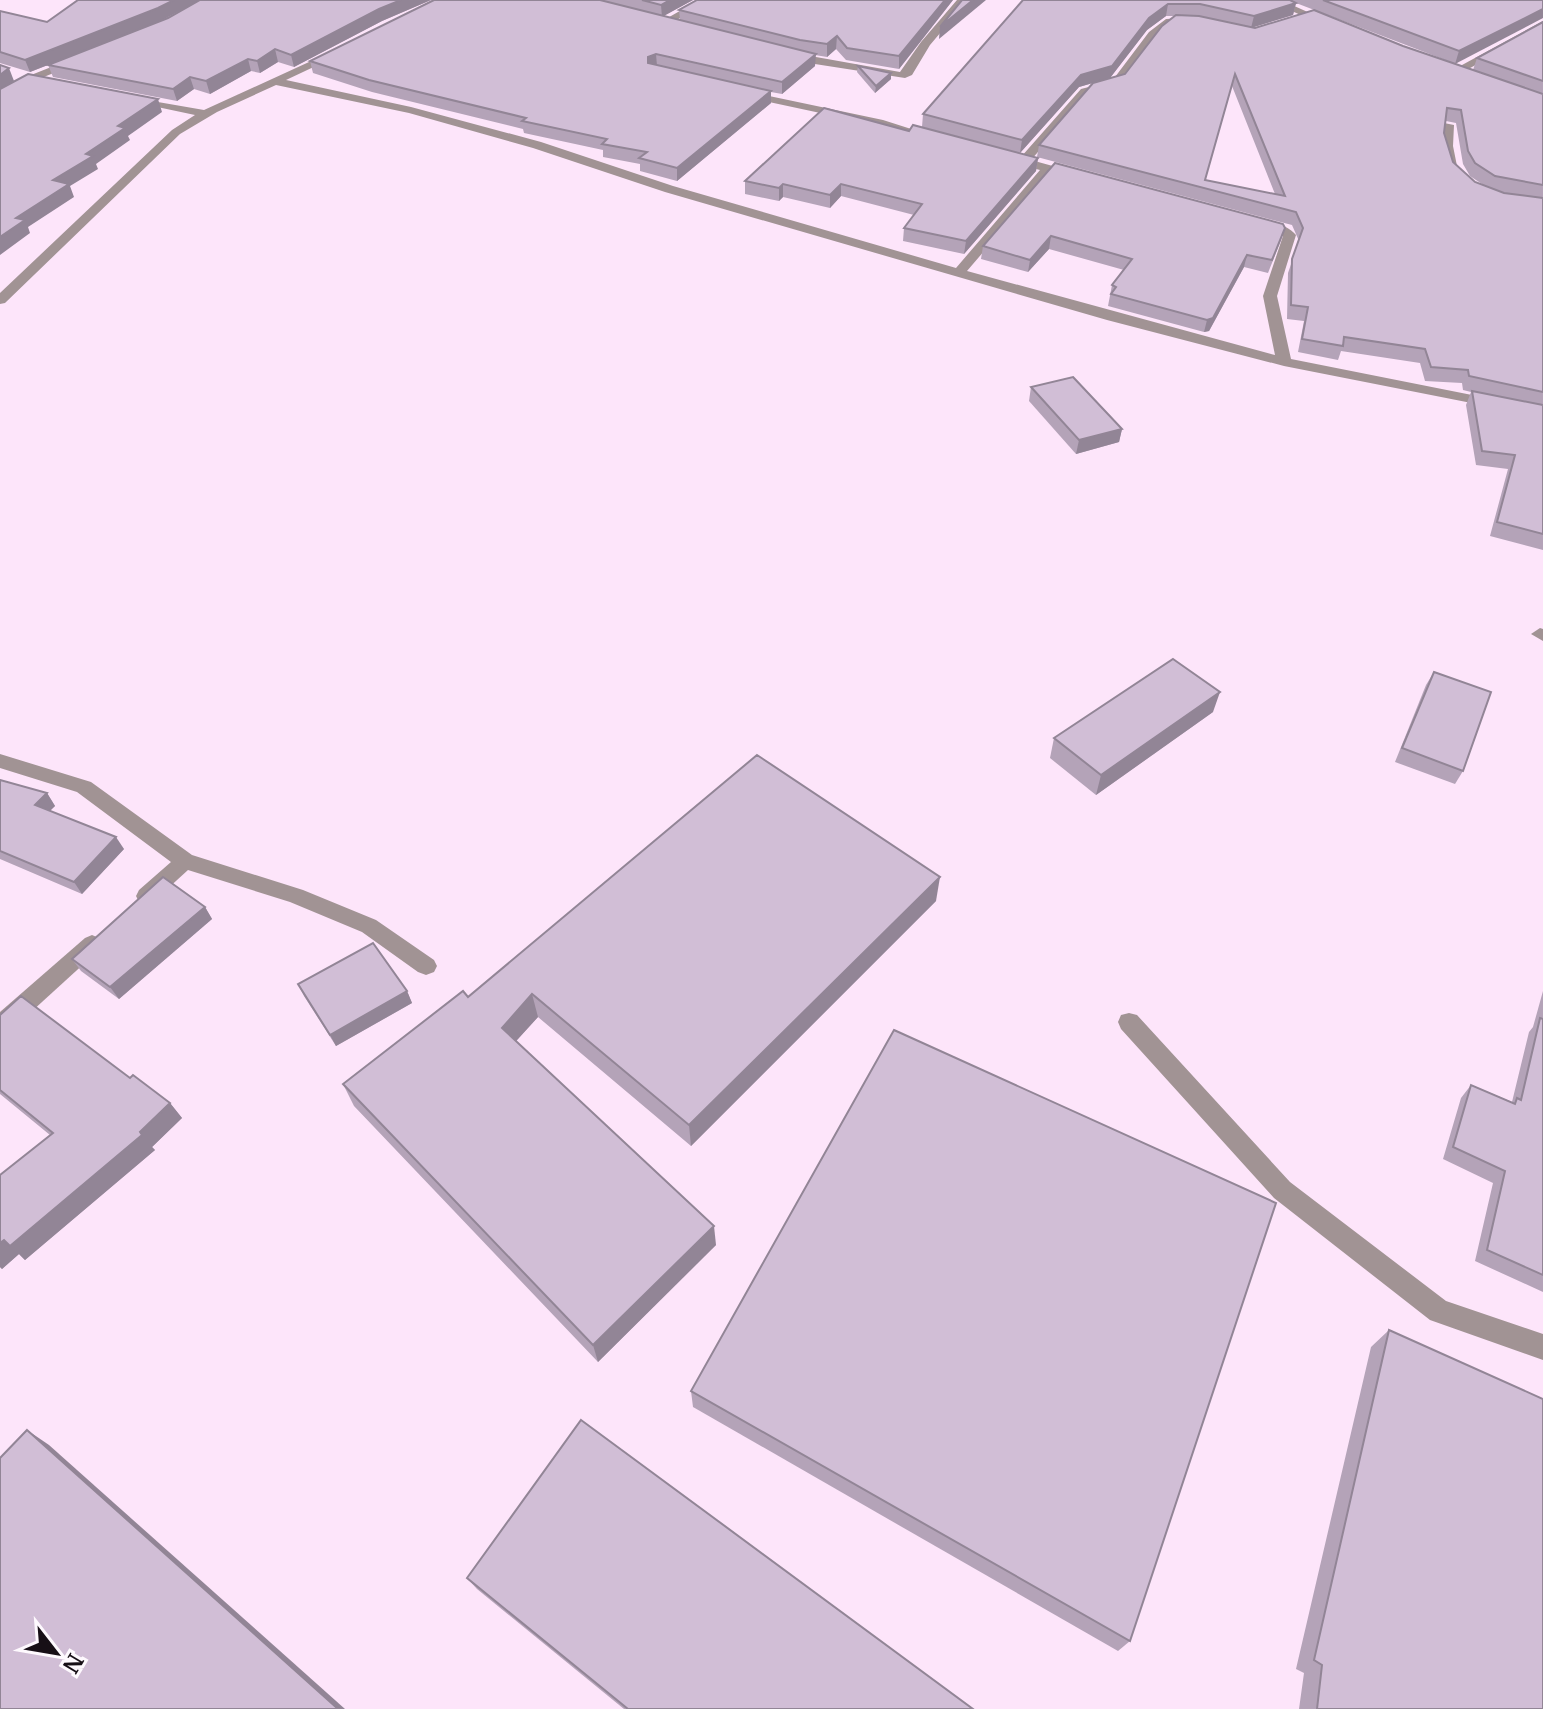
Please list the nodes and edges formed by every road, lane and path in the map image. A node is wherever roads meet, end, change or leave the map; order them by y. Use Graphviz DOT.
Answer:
graph roads {
  1 [pos="707,0"];
  2 [pos="963,0"];
  3 [pos="1272,0"];
  4 [pos="1310,16"];
  5 [pos="650,21"];
  6 [pos="1295,21"];
  7 [pos="1197,22"];
  8 [pos="662,24"];
  9 [pos="1543,24"];
  10 [pos="676,27"];
  11 [pos="1337,27"];
  12 [pos="346,47"];
  13 [pos="773,51"];
  14 [pos="84,57"];
  15 [pos="1444,66"];
  16 [pos="1457,71"];
  17 [pos="10,72"];
  18 [pos="1472,76"];
  19 [pos="30,79"];
  20 [pos="279,82"];
  21 [pos="59,85"];
  22 [pos="733,91"];
  23 [pos="116,96"];
  24 [pos="0,99"];
  25 [pos="203,113"];
  26 [pos="1448,125"];
  27 [pos="935,138"];
  28 [pos="994,154"];
  29 [pos="1023,162"];
  30 [pos="1048,169"];
  31 [pos="1457,176"];
  32 [pos="1092,181"];
  33 [pos="1241,219"];
  34 [pos="959,272"];
  35 [pos="0,300"];
  36 [pos="1284,362"];
  37 [pos="1543,413"];
  38 [pos="0,761"];
  39 [pos="185,861"];
  40 [pos="127,913"];
  41 [pos="104,934"];
  42 [pos="426,966"];
  43 [pos="1129,1022"];
  44 [pos="0,1026"];
  45 [pos="1543,1347"];
  1 -- 8 [label="street"];
  2 -- 13 [label="street"];
  3 -- 4 [label="street"];
  4 -- 6 [label="street"];
  4 -- 11 [label="street"];
  5 -- 8 [label="street"];
  7 -- 29 [label="street"];
  8 -- 10 [label="street"];
  9 -- 16 [label="street"];
  12 -- 20 [label="street"];
  14 -- 19 [label="street"];
  15 -- 16 [label="street"];
  16 -- 18 [label="street"];
  17 -- 19 [label="street"];
  19 -- 21 [label="street"];
  19 -- 24 [label="street"];
  20 -- 25 [label="street"];
  20 -- 34 [label="street"];
  22 -- 27 [label="street"];
  23 -- 25 [label="street"];
  25 -- 35 [label="street"];
  26 -- 31 [label="street"];
  28 -- 29 [label="street"];
  29 -- 30 [label="street"];
  30 -- 32 [label="street"];
  30 -- 34 [label="street"];
  33 -- 36 [label="street"];
  34 -- 36 [label="street"];
  36 -- 37 [label="street"];
  38 -- 39 [label="street"];
  39 -- 40 [label="street"];
  39 -- 42 [label="street"];
  41 -- 44 [label="street"];
  43 -- 45 [label="street"];
}
